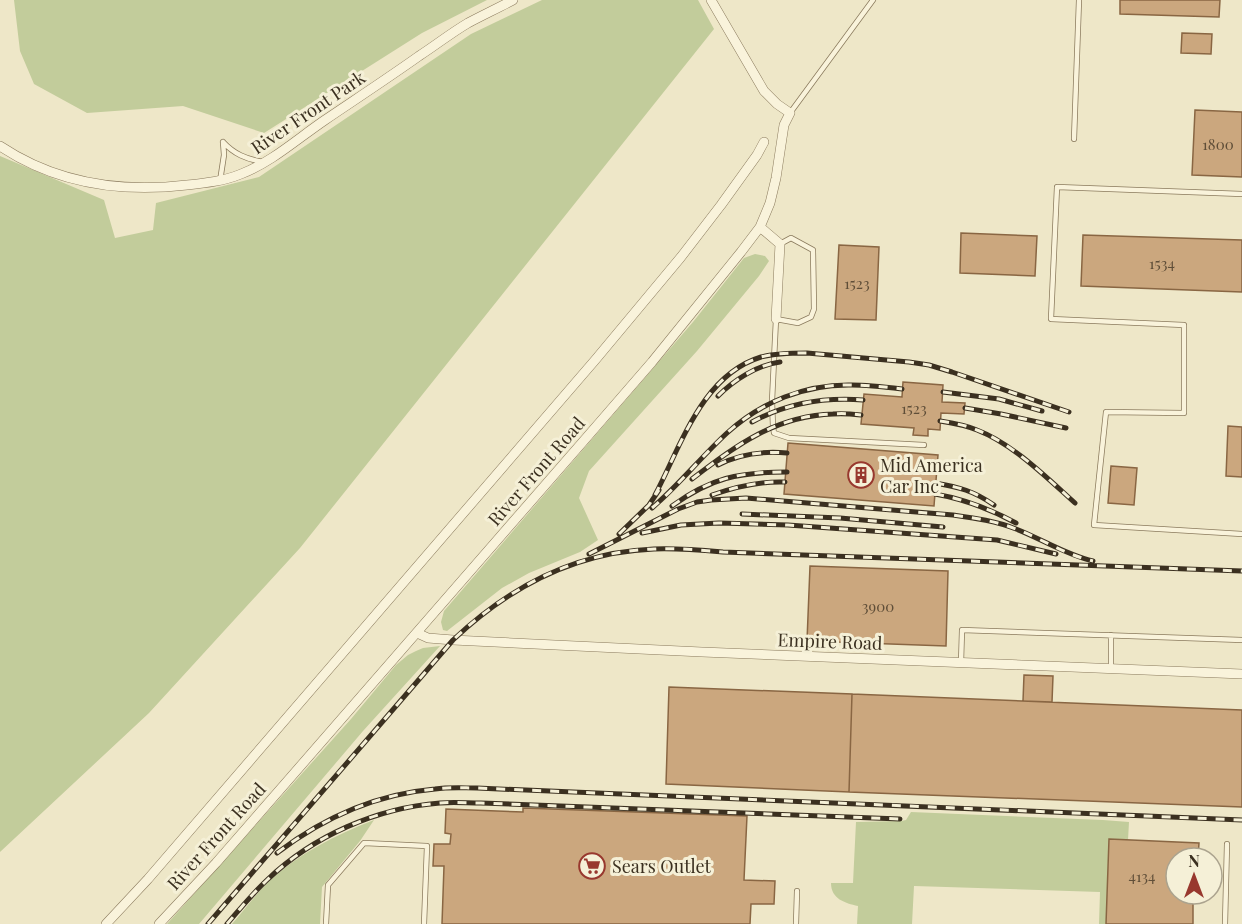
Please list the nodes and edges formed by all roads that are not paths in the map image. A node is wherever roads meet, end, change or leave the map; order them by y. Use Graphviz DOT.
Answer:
graph roads {
  1 [pos="513,0"];
  2 [pos="711,0"];
  3 [pos="873,0"];
  4 [pos="1079,0"];
  5 [pos="790,113"];
  6 [pos="1074,140"];
  7 [pos="764,142"];
  8 [pos="0,146"];
  9 [pos="266,163"];
  10 [pos="220,181"];
  11 [pos="1242,194"];
  12 [pos="759,227"];
  13 [pos="780,244"];
  14 [pos="776,319"];
  15 [pos="924,445"];
  16 [pos="1242,534"];
  17 [pos="417,633"];
  18 [pos="1111,635"];
  19 [pos="1242,640"];
  20 [pos="961,663"];
  21 [pos="1111,669"];
  22 [pos="1242,674"];
  23 [pos="1227,844"];
  24 [pos="797,891"];
  25 [pos="105,924"];
  26 [pos="159,924"];
  27 [pos="326,924"];
  28 [pos="424,924"];
  29 [pos="796,924"];
  30 [pos="1225,924"];
  1 -- 9 [label="street, River Front Park"];
  2 -- 5 [label="street"];
  3 -- 5 [label="lane, River Front Road"];
  4 -- 6 [label="lane"];
  5 -- 12 [label="street, River Front Road"];
  7 -- 25 [label="street, River Front Road"];
  8 -- 10 [label="street, River Front Park"];
  9 -- 10 [label="street, River Front Park"];
  9 -- 10 [label="lane"];
  11 -- 16 [label="lane"];
  12 -- 13 [label="street"];
  12 -- 17 [label="street, River Front Road"];
  13 -- 14 [label="street"];
  13 -- 14 [label="lane"];
  14 -- 15 [label="lane"];
  17 -- 20 [label="street, Empire Road"];
  17 -- 26 [label="street, River Front Road"];
  18 -- 19 [label="lane"];
  18 -- 20 [label="lane"];
  18 -- 21 [label="lane"];
  20 -- 21 [label="street, Empire Road"];
  21 -- 22 [label="street, Empire Road"];
  23 -- 30 [label="lane"];
  24 -- 29 [label="lane"];
  27 -- 28 [label="lane"];
}
